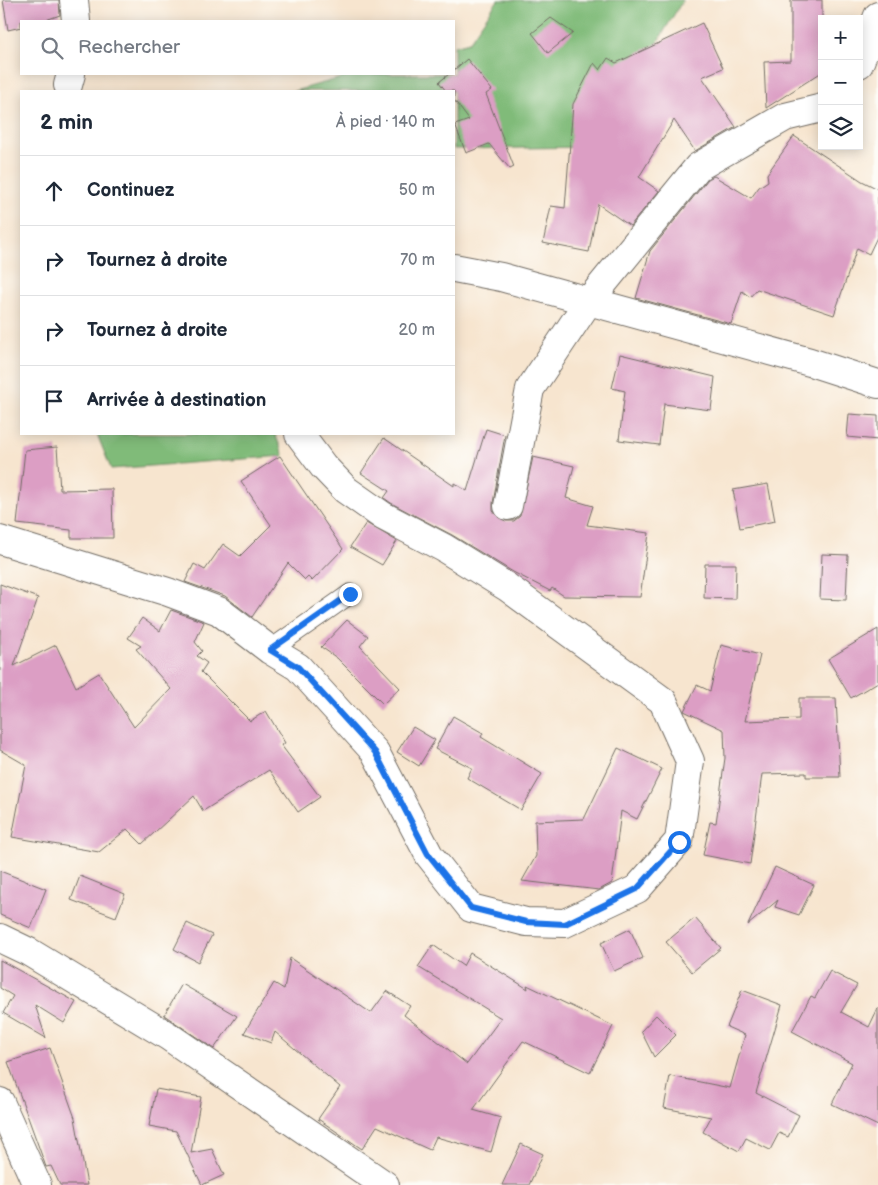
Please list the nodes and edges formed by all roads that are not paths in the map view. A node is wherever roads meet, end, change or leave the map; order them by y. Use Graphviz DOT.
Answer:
graph roads {
  1 [pos="74,0"];
  2 [pos="878,16"];
  3 [pos="76,20"];
  4 [pos="861,60"];
  5 [pos="818,109"];
  6 [pos="455,268"];
  7 [pos="588,302"];
  8 [pos="878,384"];
  9 [pos="299,435"];
  10 [pos="508,506"];
  11 [pos="0,540"];
  12 [pos="350,594"];
  13 [pos="270,650"];
  14 [pos="0,938"];
  15 [pos="0,1102"];
  16 [pos="37,1185"];
  17 [pos="385,1185"];
  1 -- 3 [label="street"];
  2 -- 4 [label="street"];
  5 -- 7 [label="street"];
  6 -- 7 [label="street"];
  7 -- 8 [label="street"];
  7 -- 10 [label="street"];
  9 -- 13 [label="street"];
  11 -- 13 [label="street"];
  12 -- 13 [label="lane"];
  14 -- 17 [label="street"];
  15 -- 16 [label="street"];
}
